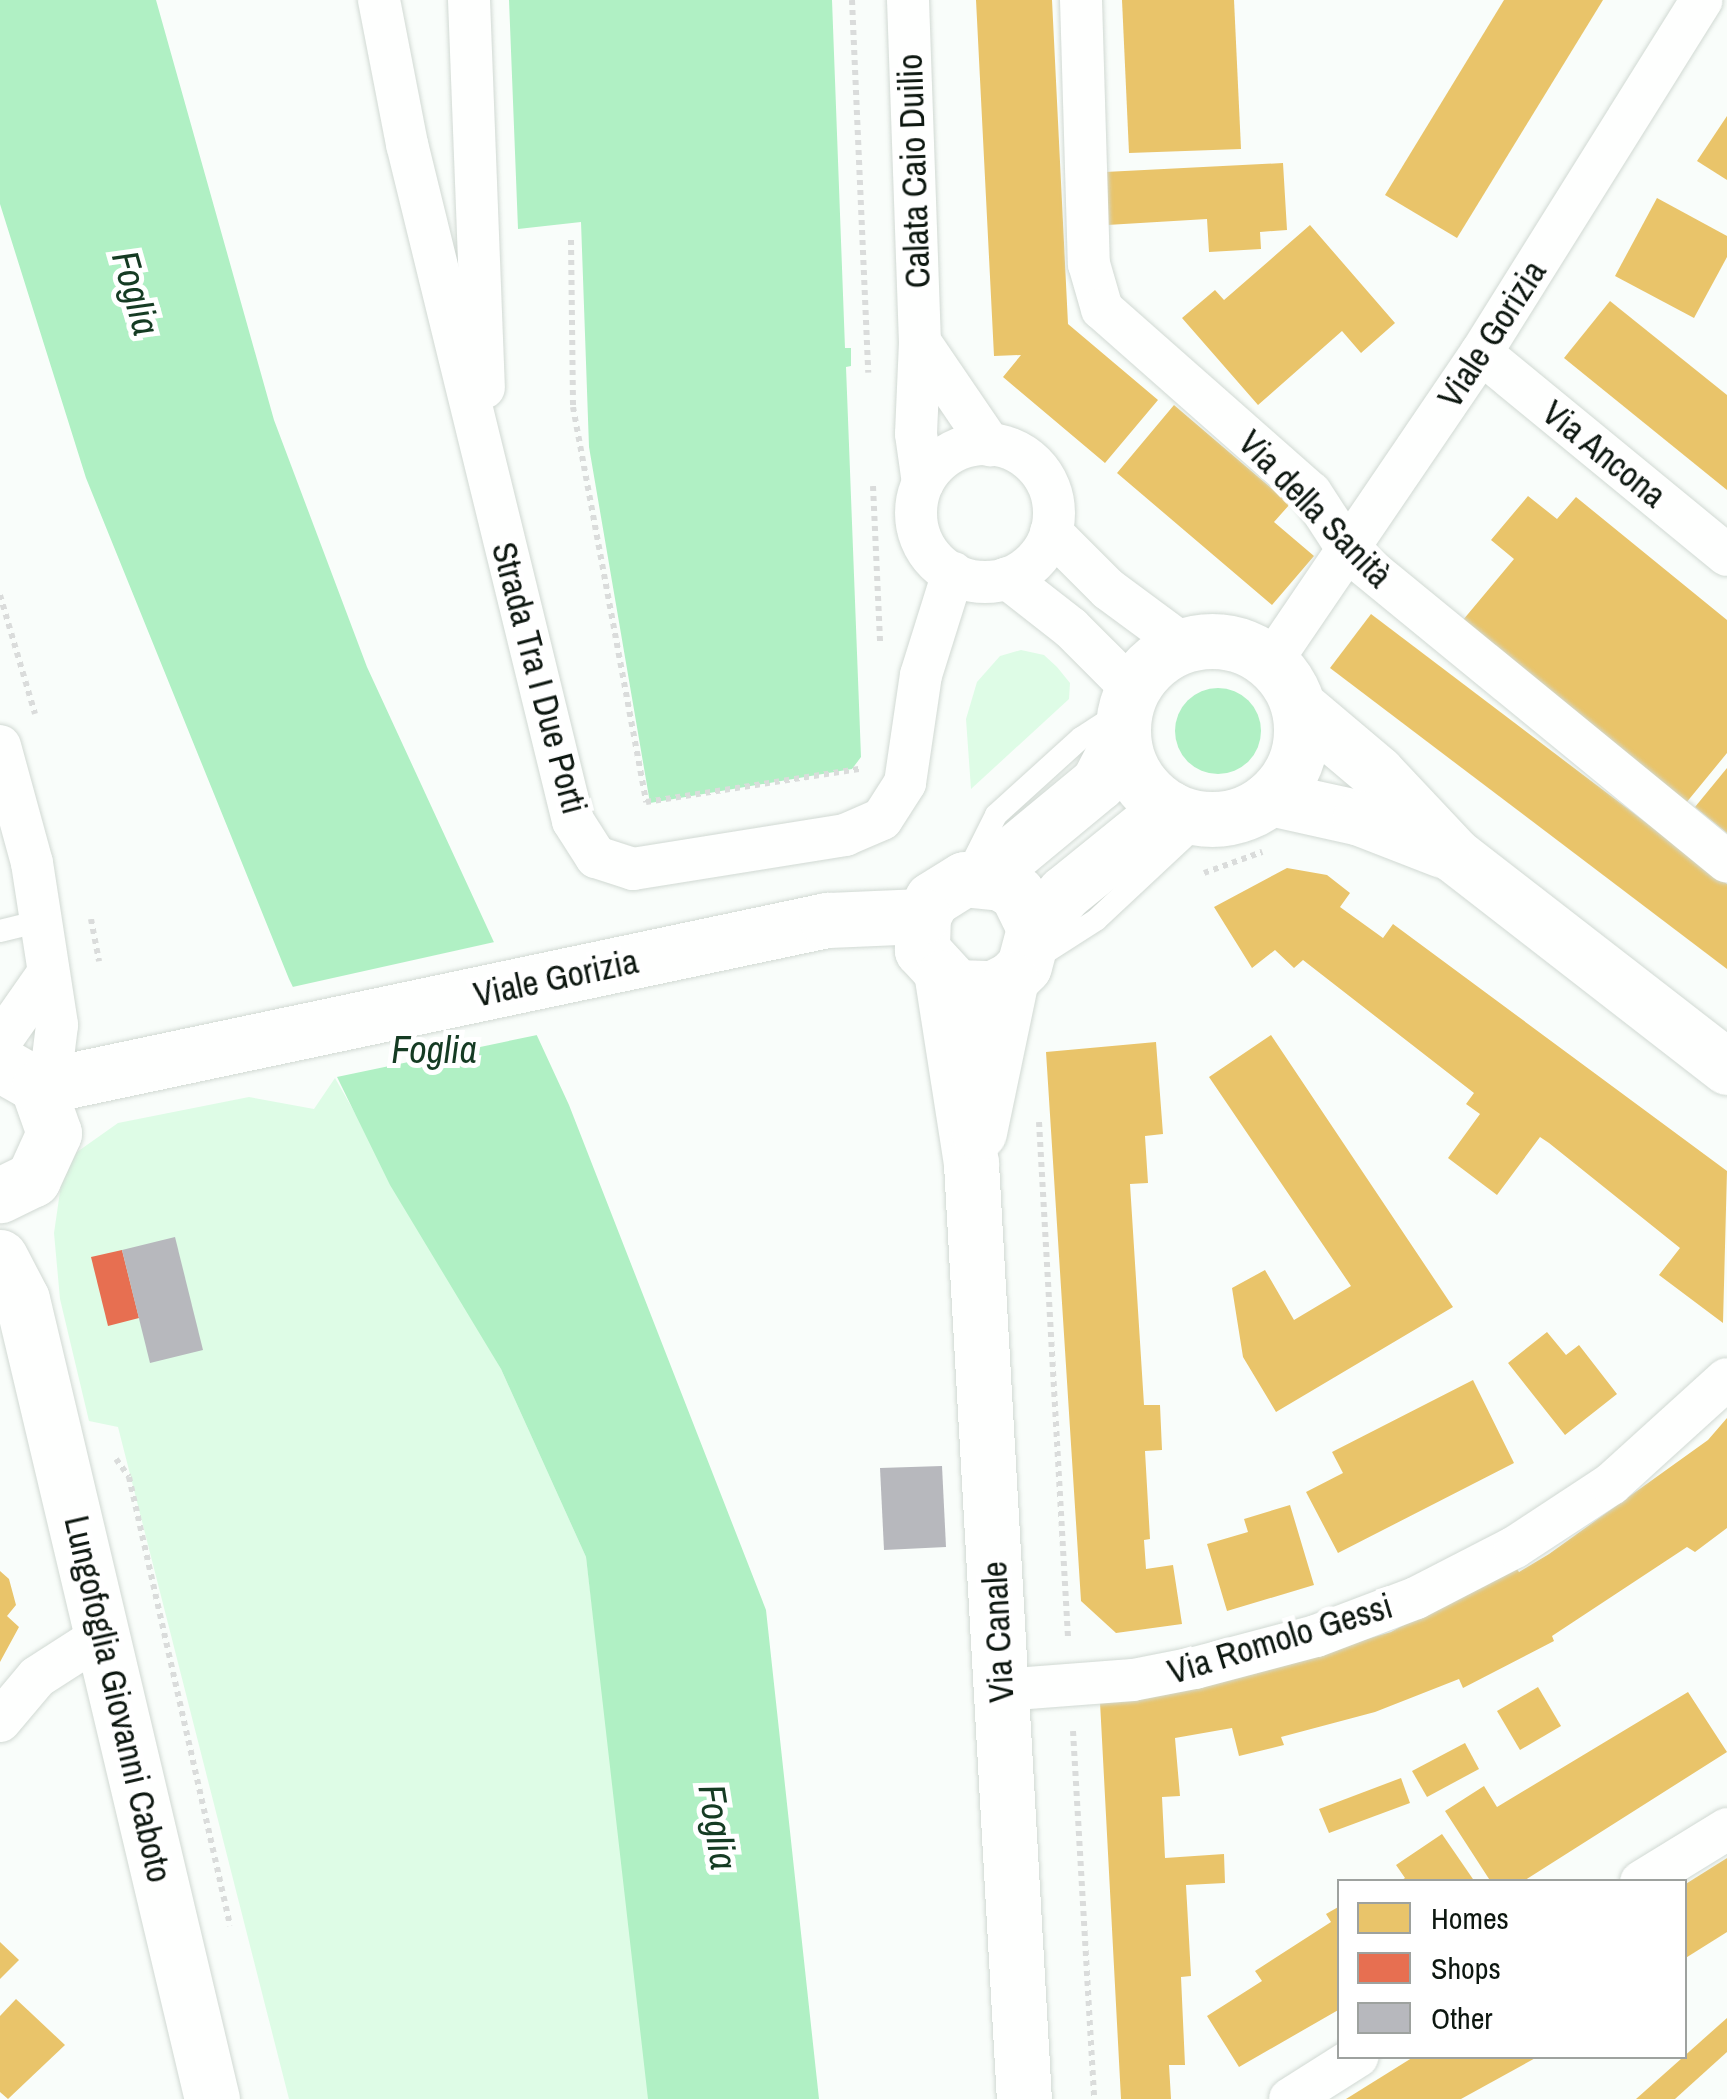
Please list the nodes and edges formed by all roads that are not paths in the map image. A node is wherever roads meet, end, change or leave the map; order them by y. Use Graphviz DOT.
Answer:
graph roads {
  1 [pos="379,0"];
  2 [pos="469,0"];
  3 [pos="908,0"];
  4 [pos="1080,0"];
  5 [pos="1702,0"];
  6 [pos="920,342"];
  7 [pos="1481,353"];
  8 [pos="990,444"];
  9 [pos="488,483"];
  10 [pos="923,484"];
  11 [pos="1052,532"];
  12 [pos="1350,553"];
  13 [pos="1727,555"];
  14 [pos="952,574"];
  15 [pos="1007,578"];
  16 [pos="1184,645"];
  17 [pos="1285,685"];
  18 [pos="1127,711"];
  19 [pos="0,746"];
  20 [pos="1186,814"];
  21 [pos="1268,824"];
  22 [pos="1454,855"];
  23 [pos="1727,862"];
  24 [pos="973,878"];
  25 [pos="923,916"];
  26 [pos="41,921"];
  27 [pos="0,932"];
  28 [pos="1023,958"];
  29 [pos="47,975"];
  30 [pos="942,978"];
  31 [pos="0,1042"];
  32 [pos="1727,1066"];
  33 [pos="27,1124"];
  34 [pos="972,1164"];
  35 [pos="11,1278"];
  36 [pos="1727,1380"];
  37 [pos="104,1634"];
  38 [pos="1036,1688"];
  39 [pos="0,1721"];
  40 [pos="1727,1828"];
  41 [pos="1646,1879"];
  42 [pos="1353,2059"];
  43 [pos="212,2099"];
  44 [pos="1024,2099"];
  45 [pos="1290,2099"];
  1 -- 9 [label="street, Strada Tra I Due Porti"];
  2 -- 9 [label="street, Strada Tra I Due Porti"];
  3 -- 6 [label="street, Calata Caio Duilio"];
  4 -- 12 [label="street, Via della Sanità"];
  5 -- 7 [label="street, Viale Gorizia"];
  6 -- 8 [label="street"];
  6 -- 10 [label="street, Calata Caio Duilio"];
  7 -- 12 [label="street, Viale Gorizia"];
  7 -- 13 [label="street, Via Ancona"];
  8 -- 10 [label="street"];
  8 -- 11 [label="street"];
  9 -- 14 [label="street, Strada Tra I Due Porti"];
  10 -- 14 [label="street, Calata Caio Duilio"];
  11 -- 15 [label="street"];
  11 -- 16 [label="street"];
  12 -- 17 [label="street, Viale Gorizia"];
  12 -- 23 [label="street, Via della Sanità"];
  14 -- 15 [label="street"];
  15 -- 18 [label="street"];
  16 -- 17 [label="street"];
  16 -- 18 [label="street"];
  17 -- 21 [label="street"];
  17 -- 22 [label="street"];
  18 -- 20 [label="street"];
  18 -- 24 [label="street"];
  19 -- 26 [label="street"];
  20 -- 21 [label="street"];
  20 -- 28 [label="street"];
  21 -- 22 [label="street"];
  22 -- 32 [label="street"];
  24 -- 25 [label="street"];
  24 -- 28 [label="street"];
  25 -- 30 [label="street"];
  25 -- 33 [label="street, Viale Gorizia"];
  26 -- 27 [label="lane"];
  26 -- 29 [label="street"];
  28 -- 30 [label="street"];
  28 -- 34 [label="street, Via Canale"];
  29 -- 31 [label="street"];
  29 -- 33 [label="street"];
  30 -- 34 [label="street, Via Canale"];
  33 -- 35 [label="street, Lungofoglia Giovanni Caboto"];
  34 -- 38 [label="street, Via Canale"];
  35 -- 37 [label="street, Lungofoglia Giovanni Caboto"];
  36 -- 38 [label="street, Via Romolo Gessi"];
  37 -- 39 [label="street"];
  37 -- 43 [label="street, Lungofoglia Giovanni Caboto"];
  38 -- 44 [label="street, Via Canale"];
  40 -- 41 [label="street"];
  42 -- 45 [label="street"];
}
